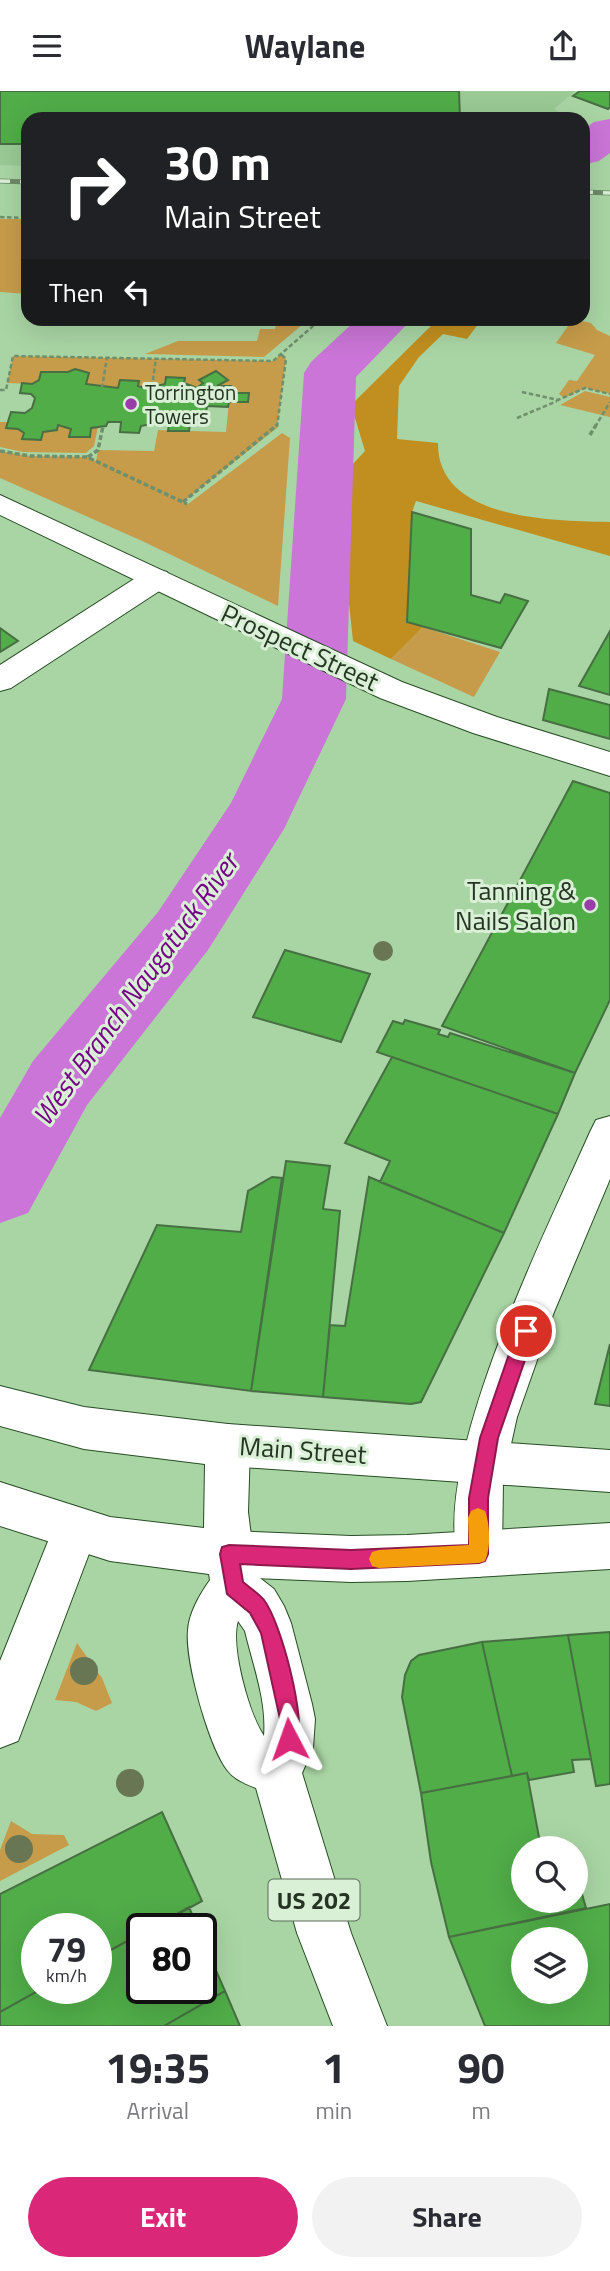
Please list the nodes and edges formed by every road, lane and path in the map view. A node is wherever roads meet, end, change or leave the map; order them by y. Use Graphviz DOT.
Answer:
graph roads {
  1 [pos="0,217"];
  2 [pos="21,218"];
  3 [pos="313,326"];
  4 [pos="281,354"];
  5 [pos="107,357"];
  6 [pos="156,358"];
  7 [pos="152,387"];
  8 [pos="102,388"];
  9 [pos="0,390"];
  10 [pos="522,392"];
  11 [pos="610,394"];
  12 [pos="558,400"];
  13 [pos="610,402"];
  14 [pos="517,418"];
  15 [pos="103,426"];
  16 [pos="590,435"];
  17 [pos="98,450"];
  18 [pos="0,451"];
  19 [pos="87,457"];
  20 [pos="96,461"];
  21 [pos="0,504"];
  22 [pos="156,579"];
  23 [pos="0,680"];
  24 [pos="610,764"];
  25 [pos="610,1132"];
  26 [pos="0,1406"];
  27 [pos="228,1445"];
  28 [pos="484,1461"];
  29 [pos="610,1471"];
  30 [pos="38,1517"];
  31 [pos="610,1546"];
  32 [pos="479,1554"];
  33 [pos="232,1570"];
  34 [pos="0,1723"];
  35 [pos="360,2026"];
  1 -- 2 [label="path"];
  3 -- 4 [label="path"];
  4 -- 6 [label="path"];
  4 -- 20 [label="path"];
  5 -- 6 [label="path"];
  5 -- 8 [label="path"];
  5 -- 9 [label="path"];
  6 -- 7 [label="path"];
  10 -- 12 [label="path"];
  11 -- 12 [label="path"];
  12 -- 14 [label="path"];
  13 -- 16 [label="path"];
  15 -- 17 [label="path"];
  17 -- 19 [label="path"];
  17 -- 20 [label="path"];
  18 -- 19 [label="path"];
  19 -- 20 [label="path"];
  21 -- 22 [label="main road, Prospect Street"];
  22 -- 23 [label="main road"];
  22 -- 24 [label="main road, Prospect Street"];
  25 -- 28 [label="main road"];
  26 -- 27 [label="main road, Main Street"];
  27 -- 28 [label="main road, Main Street"];
  27 -- 33 [label="main road"];
  28 -- 29 [label="main road, Main Street"];
  28 -- 32 [label="main road"];
  30 -- 33 [label="main road"];
  30 -- 34 [label="main road"];
  31 -- 32 [label="main road"];
  32 -- 33 [label="main road"];
  33 -- 35 [label="main road, US 202"];
}
